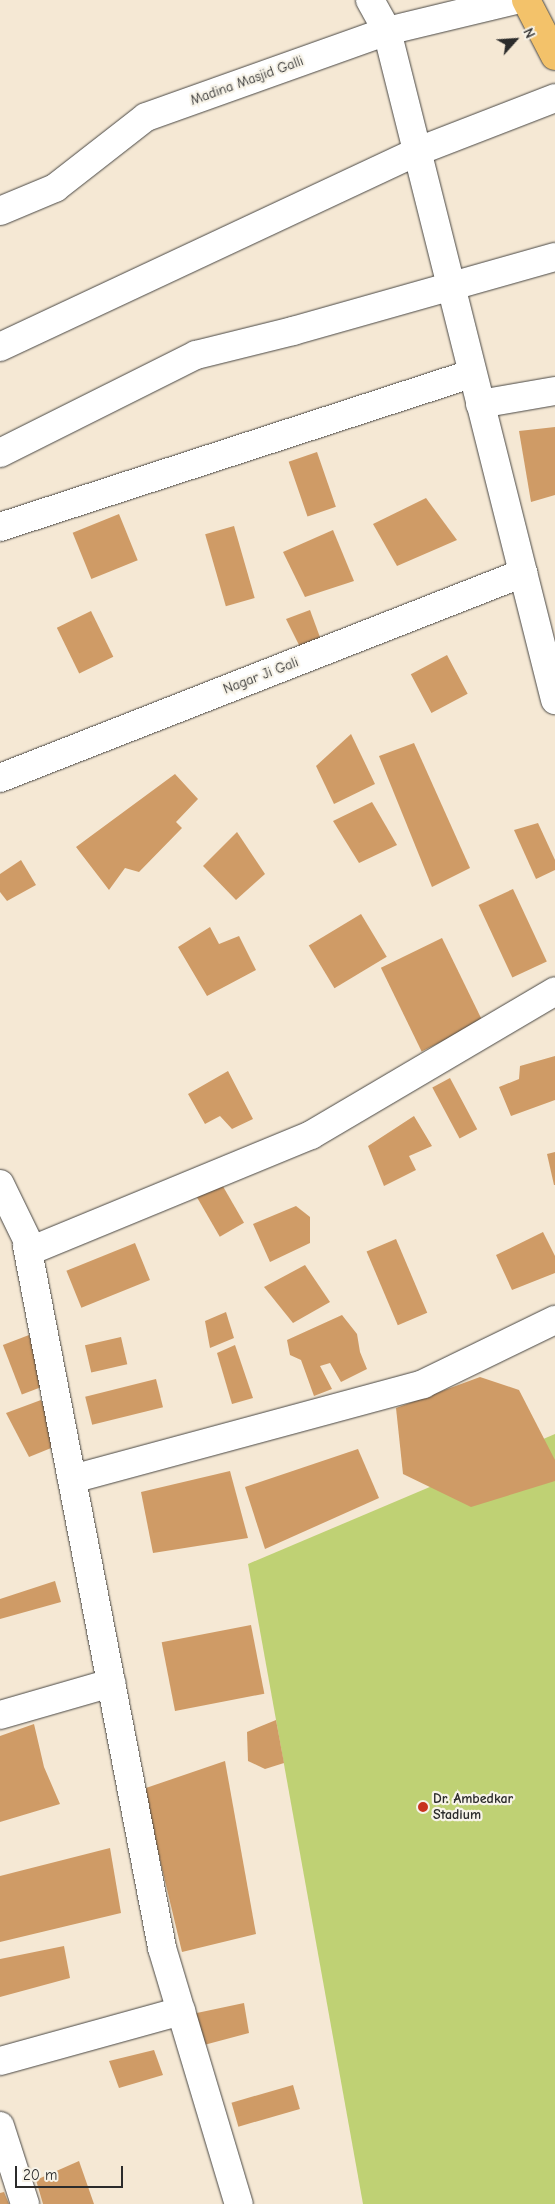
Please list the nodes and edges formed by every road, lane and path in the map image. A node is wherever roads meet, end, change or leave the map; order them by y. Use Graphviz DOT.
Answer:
graph roads {
  1 [pos="370,0"];
  2 [pos="516,0"];
  3 [pos="526,0"];
  4 [pos="387,31"];
  5 [pos="555,56"];
  6 [pos="555,98"];
  7 [pos="416,152"];
  8 [pos="0,211"];
  9 [pos="555,257"];
  10 [pos="450,287"];
  11 [pos="0,347"];
  12 [pos="472,374"];
  13 [pos="555,391"];
  14 [pos="480,404"];
  15 [pos="0,453"];
  16 [pos="0,527"];
  17 [pos="523,573"];
  18 [pos="555,700"];
  19 [pos="0,778"];
  20 [pos="555,991"];
  21 [pos="0,1184"];
  22 [pos="32,1250"];
  23 [pos="555,1320"];
  24 [pos="72,1479"];
  25 [pos="111,1683"];
  26 [pos="0,1715"];
  27 [pos="181,2012"];
  28 [pos="0,2061"];
  29 [pos="0,2126"];
  30 [pos="25,2204"];
  31 [pos="239,2204"];
  1 -- 4 [label="street"];
  2 -- 4 [label="street, Madina Masjid Galli"];
  3 -- 5 [label="highway"];
  4 -- 7 [label="street"];
  4 -- 8 [label="street, Madina Masjid Galli"];
  6 -- 7 [label="street"];
  7 -- 10 [label="street"];
  7 -- 11 [label="street"];
  9 -- 10 [label="street"];
  10 -- 12 [label="street"];
  10 -- 15 [label="street"];
  12 -- 14 [label="street"];
  12 -- 16 [label="street"];
  13 -- 14 [label="street"];
  14 -- 17 [label="street"];
  17 -- 18 [label="street"];
  17 -- 19 [label="street, Nagar Ji Gali"];
  20 -- 22 [label="street"];
  21 -- 22 [label="street"];
  22 -- 24 [label="street"];
  23 -- 24 [label="street"];
  24 -- 25 [label="street"];
  25 -- 26 [label="street"];
  25 -- 27 [label="street"];
  27 -- 28 [label="street"];
  27 -- 31 [label="street"];
  29 -- 30 [label="street"];
}
